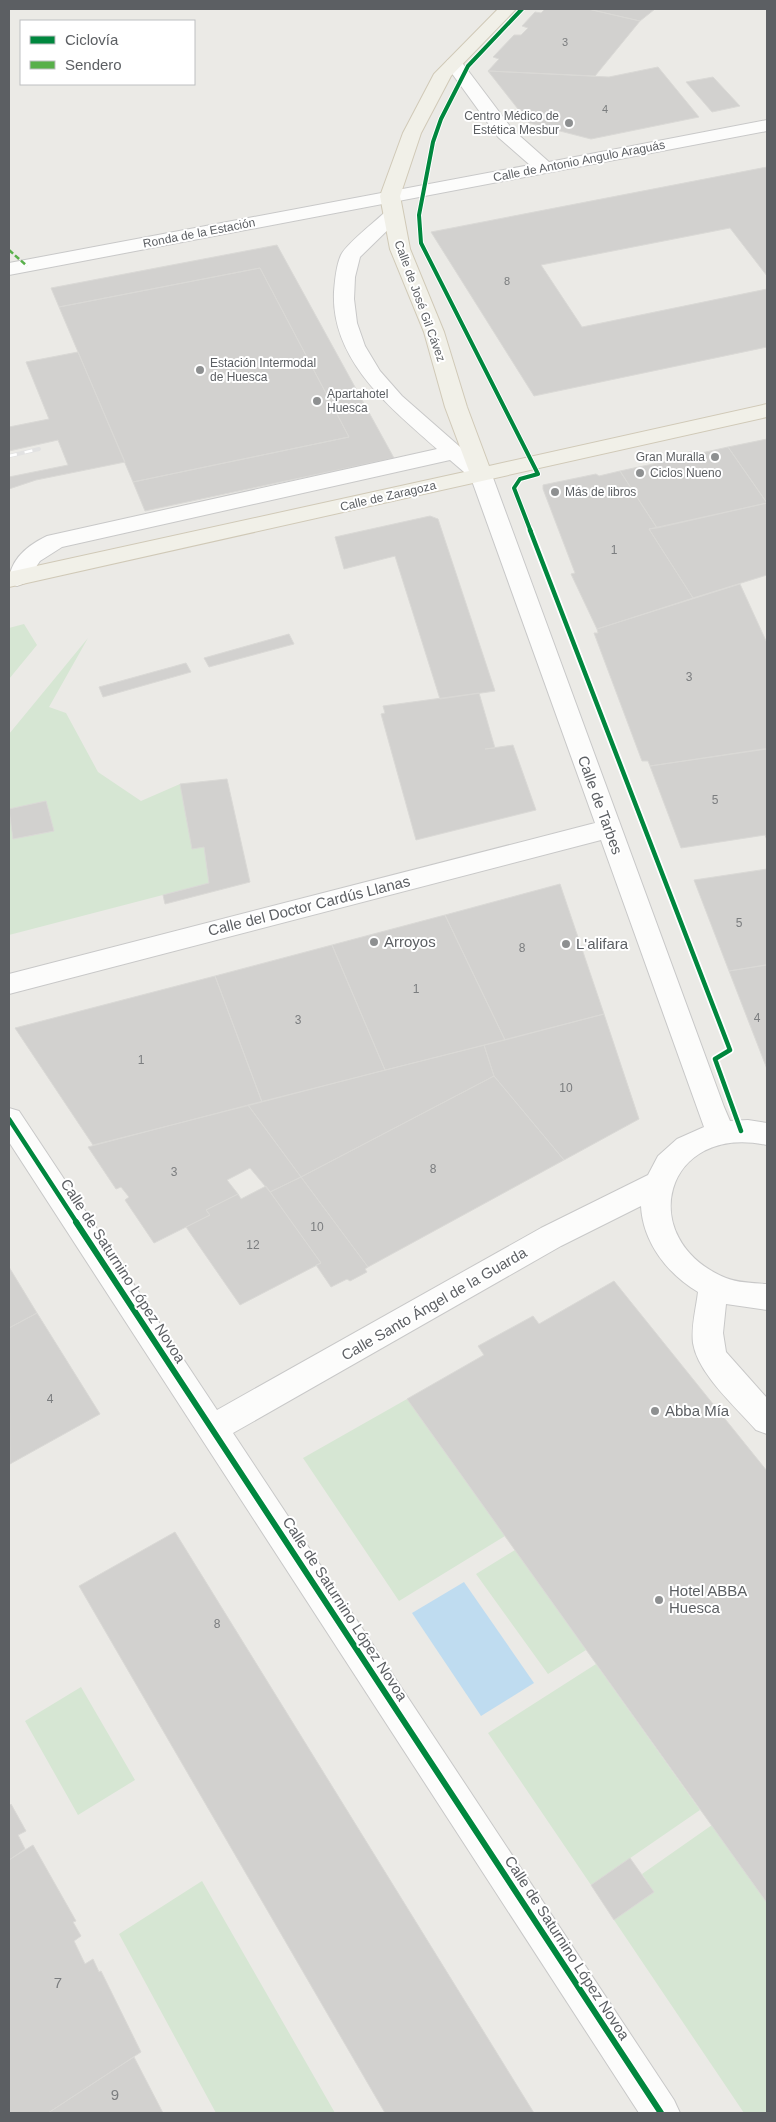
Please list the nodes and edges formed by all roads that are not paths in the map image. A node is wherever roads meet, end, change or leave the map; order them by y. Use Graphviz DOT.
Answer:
graph roads {
  1 [pos="507,9"];
  2 [pos="454,64"];
  3 [pos="767,126"];
  4 [pos="544,168"];
  5 [pos="391,206"];
  6 [pos="9,270"];
  7 [pos="83,274"];
  8 [pos="767,411"];
  9 [pos="450,450"];
  10 [pos="481,475"];
  11 [pos="13,579"];
  12 [pos="609,829"];
  13 [pos="9,984"];
  14 [pos="9,1119"];
  15 [pos="721,1133"];
  16 [pos="767,1134"];
  17 [pos="658,1184"];
  18 [pos="714,1287"];
  19 [pos="767,1297"];
  20 [pos="767,1420"];
  21 [pos="212,1429"];
  22 [pos="660,2113"];
  1 -- 2 [label="main road"];
  2 -- 4 [label="street"];
  2 -- 5 [label="main road"];
  3 -- 4 [label="street, Calle de Antonio Angulo Araguás"];
  4 -- 5 [label="street, Calle de Antonio Angulo Araguás"];
  5 -- 6 [label="street, Ronda de la Estación"];
  5 -- 7 [label="street"];
  5 -- 9 [label="street"];
  5 -- 10 [label="main road, Calle de José Gil Cávez"];
  8 -- 10 [label="main road, Calle de Zaragoza"];
  9 -- 10 [label="street"];
  9 -- 11 [label="street"];
  10 -- 11 [label="main road, Calle de Zaragoza"];
  10 -- 12 [label="street, Calle de Tarbes"];
  12 -- 13 [label="street, Calle del Doctor Cardús Llanas"];
  12 -- 15 [label="street, Calle de Tarbes"];
  14 -- 21 [label="street, Calle de Saturnino López Novoa"];
  15 -- 16 [label="street"];
  15 -- 17 [label="street"];
  17 -- 18 [label="street"];
  17 -- 21 [label="street, Calle Santo Ángel de la Guarda"];
  18 -- 19 [label="street"];
  18 -- 20 [label="street"];
  21 -- 22 [label="street, Calle de Saturnino López Novoa"];
}
